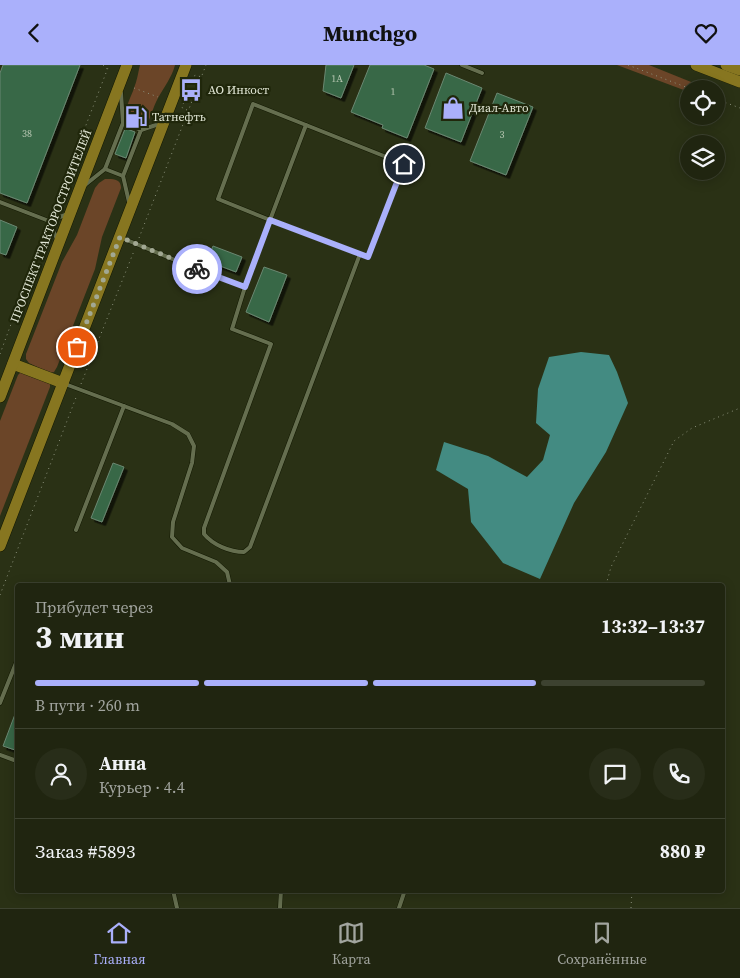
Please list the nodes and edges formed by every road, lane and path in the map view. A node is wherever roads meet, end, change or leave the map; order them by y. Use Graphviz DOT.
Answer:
graph roads {
  1 [pos="103,65"];
  2 [pos="109,65"];
  3 [pos="127,65"];
  4 [pos="186,65"];
  5 [pos="206,65"];
  6 [pos="462,65"];
  7 [pos="628,65"];
  8 [pos="696,65"];
  9 [pos="726,65"];
  10 [pos="107,70"];
  11 [pos="740,70"];
  12 [pos="482,73"];
  13 [pos="201,77"];
  14 [pos="740,82"];
  15 [pos="120,83"];
  16 [pos="680,85"];
  17 [pos="134,88"];
  18 [pos="158,97"];
  19 [pos="725,102"];
  20 [pos="740,108"];
  21 [pos="188,111"];
  22 [pos="123,123"];
  23 [pos="164,123"];
  24 [pos="306,125"];
  25 [pos="140,130"];
  26 [pos="105,169"];
  27 [pos="123,176"];
  28 [pos="80,190"];
  29 [pos="0,202"];
  30 [pos="130,209"];
  31 [pos="52,213"];
  32 [pos="71,213"];
  33 [pos="270,220"];
  34 [pos="49,221"];
  35 [pos="46,230"];
  36 [pos="120,237"];
  37 [pos="138,239"];
  38 [pos="59,243"];
  39 [pos="134,249"];
  40 [pos="360,254"];
  41 [pos="245,287"];
  42 [pos="0,354"];
  43 [pos="13,364"];
  44 [pos="4,374"];
  45 [pos="63,383"];
  46 [pos="82,383"];
  47 [pos="0,397"];
  48 [pos="76,397"];
  49 [pos="124,406"];
  50 [pos="740,408"];
  51 [pos="76,530"];
  52 [pos="0,545"];
  53 [pos="230,583"];
  54 [pos="607,583"];
  55 [pos="0,595"];
  56 [pos="15,665"];
  57 [pos="0,703"];
  58 [pos="0,755"];
  59 [pos="14,760"];
  60 [pos="174,893"];
  61 [pos="281,893"];
  62 [pos="404,893"];
  63 [pos="632,893"];
  64 [pos="177,908"];
  65 [pos="280,908"];
  66 [pos="398,908"];
  67 [pos="632,908"];
  1 -- 10 [label="path"];
  2 -- 10 [label="path"];
  3 -- 15 [label="main road, ПРОСПЕКТ ТРАКТОРОСТРОИТЕЛЕЙ"];
  4 -- 23 [label="main road"];
  5 -- 13 [label="path"];
  6 -- 12 [label="lane"];
  7 -- 16 [label="path"];
  8 -- 14 [label="main road"];
  9 -- 11 [label="main road"];
  10 -- 31 [label="path"];
  13 -- 21 [label="path"];
  13 -- 21 [label="path"];
  15 -- 22 [label="lane"];
  15 -- 28 [label="main road, ПРОСПЕКТ ТРАКТОРОСТРОИТЕЛЕЙ"];
  17 -- 18 [label="path"];
  19 -- 20 [label="path"];
  21 -- 37 [label="path"];
  22 -- 25 [label="lane"];
  22 -- 26 [label="lane"];
  23 -- 25 [label="lane"];
  23 -- 30 [label="main road"];
  24 -- 33 [label="lane"];
  24 -- 33 [label="lane"];
  24 -- 40 [label="lane"];
  25 -- 27 [label="lane"];
  26 -- 27 [label="lane"];
  26 -- 28 [label="lane"];
  27 -- 30 [label="lane"];
  28 -- 32 [label="main road, ПРОСПЕКТ ТРАКТОРОСТРОИТЕЛЕЙ"];
  29 -- 34 [label="lane"];
  30 -- 36 [label="main road"];
  32 -- 34 [label="lane"];
  32 -- 38 [label="main road, ПРОСПЕКТ ТРАКТОРОСТРОИТЕЛЕЙ"];
  33 -- 40 [label="lane"];
  33 -- 41 [label="lane"];
  34 -- 38 [label="lane"];
  35 -- 42 [label="path"];
  36 -- 41 [label="lane"];
  36 -- 45 [label="main road"];
  38 -- 43 [label="main road, ПРОСПЕКТ ТРАКТОРОСТРОИТЕЛЕЙ"];
  39 -- 46 [label="path"];
  40 -- 41 [label="lane"];
  43 -- 44 [label="main road, ПРОСПЕКТ ТРАКТОРОСТРОИТЕЛЕЙ"];
  43 -- 45 [label="main road"];
  44 -- 47 [label="main road, ПРОСПЕКТ ТРАКТОРОСТРОИТЕЛЕЙ"];
  45 -- 49 [label="lane"];
  45 -- 52 [label="main road"];
  48 -- 55 [label="path"];
  49 -- 51 [label="lane"];
  49 -- 53 [label="lane"];
  50 -- 54 [label="path"];
  56 -- 57 [label="lane"];
  58 -- 59 [label="lane"];
  60 -- 64 [label="lane"];
  61 -- 65 [label="lane"];
  62 -- 66 [label="lane"];
  63 -- 67 [label="path"];
}
